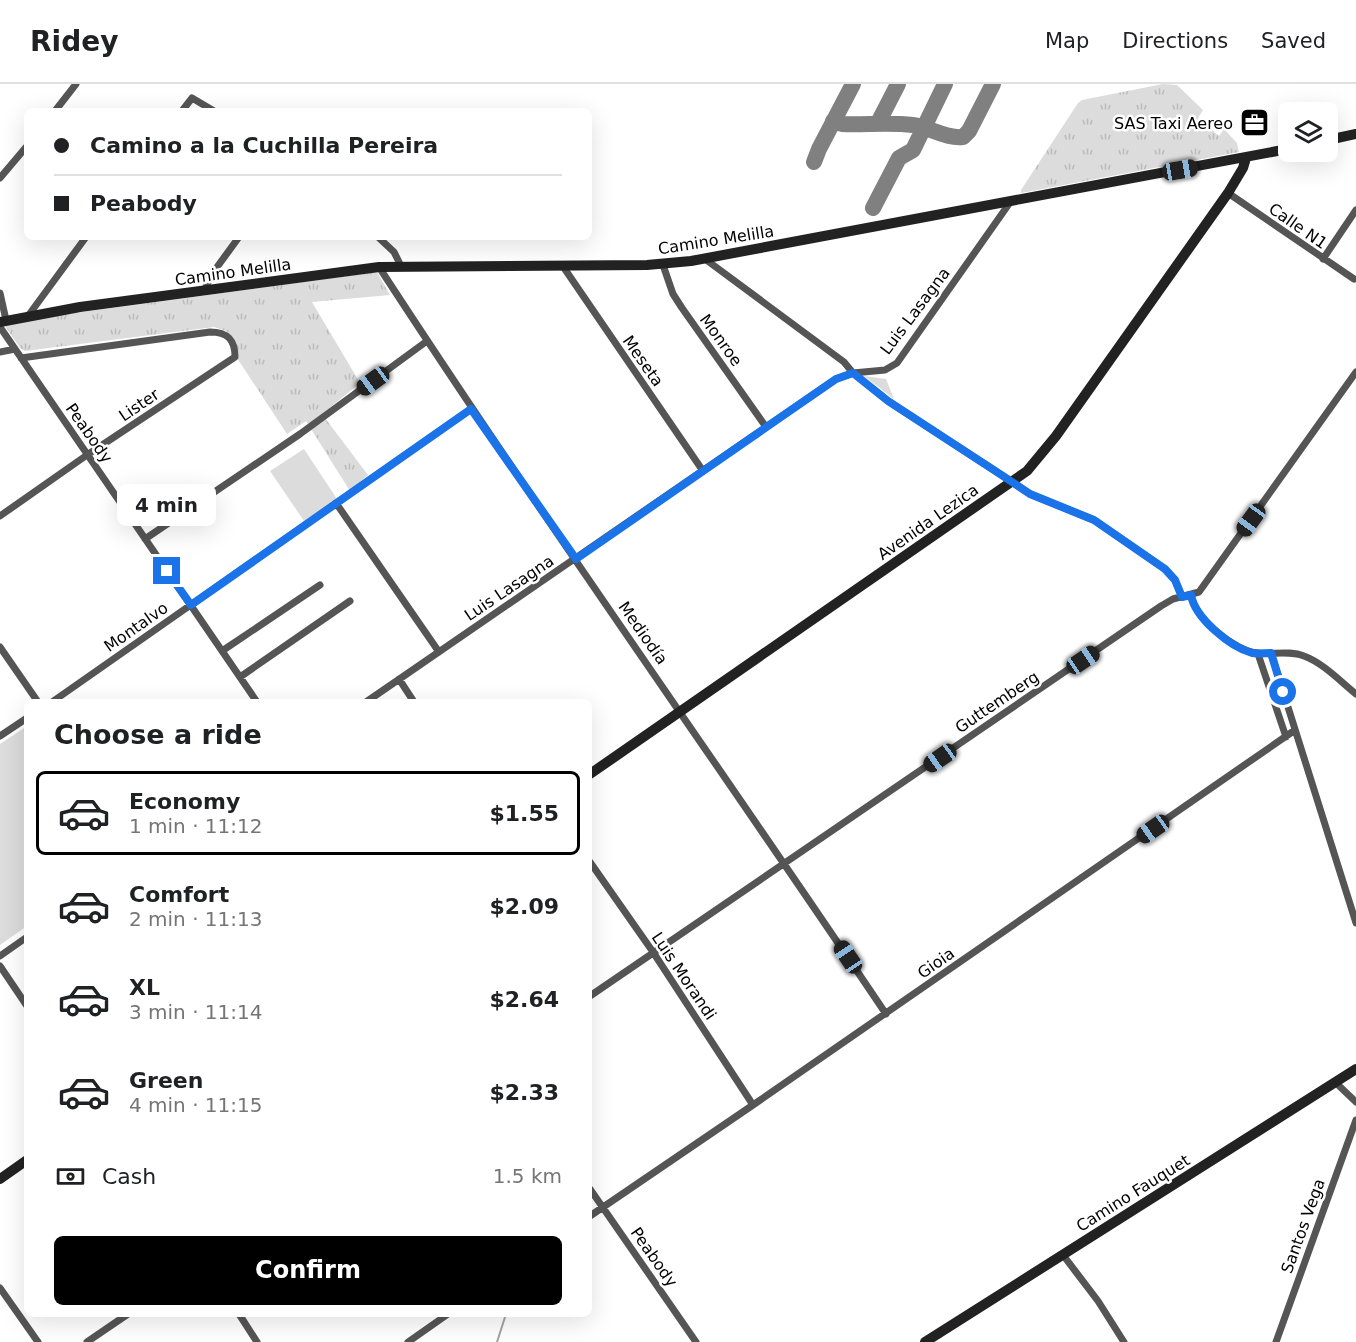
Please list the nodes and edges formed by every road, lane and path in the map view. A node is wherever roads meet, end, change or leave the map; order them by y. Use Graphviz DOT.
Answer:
graph roads {
  1 [pos="76,84"];
  2 [pos="57,108"];
  3 [pos="184,108"];
  4 [pos="208,108"];
  5 [pos="1356,134"];
  6 [pos="1338,138"];
  7 [pos="24,150"];
  8 [pos="1278,151"];
  9 [pos="1246,158"];
  10 [pos="0,178"];
  11 [pos="1228,193"];
  12 [pos="1011,201"];
  13 [pos="1356,210"];
  14 [pos="84,240"];
  15 [pos="237,240"];
  16 [pos="381,240"];
  17 [pos="705,259"];
  18 [pos="1323,259"];
  19 [pos="562,265"];
  20 [pos="663,265"];
  21 [pos="401,266"];
  22 [pos="378,267"];
  23 [pos="1354,279"];
  24 [pos="204,291"];
  25 [pos="0,293"];
  26 [pos="28,316"];
  27 [pos="2,323"];
  28 [pos="427,341"];
  29 [pos="15,349"];
  30 [pos="0,352"];
  31 [pos="21,358"];
  32 [pos="1356,372"];
  33 [pos="853,373"];
  34 [pos="471,409"];
  35 [pos="766,427"];
  36 [pos="87,455"];
  37 [pos="703,471"];
  38 [pos="1012,483"];
  39 [pos="336,503"];
  40 [pos="0,516"];
  41 [pos="145,539"];
  42 [pos="576,559"];
  43 [pos="320,585"];
  44 [pos="1191,595"];
  45 [pos="1182,597"];
  46 [pos="350,601"];
  47 [pos="191,605"];
  48 [pos="0,648"];
  49 [pos="222,651"];
  50 [pos="439,652"];
  51 [pos="1271,653"];
  52 [pos="1258,654"];
  53 [pos="240,677"];
  54 [pos="399,680"];
  55 [pos="1356,694"];
  56 [pos="36,699"];
  57 [pos="56,699"];
  58 [pos="255,699"];
  59 [pos="370,699"];
  60 [pos="412,699"];
  61 [pos="681,711"];
  62 [pos="24,720"];
  63 [pos="1295,730"];
  64 [pos="0,736"];
  65 [pos="1286,736"];
  66 [pos="592,773"];
  67 [pos="785,863"];
  68 [pos="592,865"];
  69 [pos="1356,923"];
  70 [pos="24,939"];
  71 [pos="653,952"];
  72 [pos="0,956"];
  73 [pos="0,966"];
  74 [pos="592,995"];
  75 [pos="24,1002"];
  76 [pos="886,1014"];
  77 [pos="1356,1069"];
  78 [pos="1335,1082"];
  79 [pos="1356,1102"];
  80 [pos="753,1106"];
  81 [pos="1356,1119"];
  82 [pos="24,1162"];
  83 [pos="0,1179"];
  84 [pos="592,1192"];
  85 [pos="602,1208"];
  86 [pos="592,1215"];
  87 [pos="1063,1255"];
  88 [pos="1,1291"];
  89 [pos="124,1317"];
  90 [pos="240,1317"];
  91 [pos="444,1317"];
  92 [pos="38,1342"];
  93 [pos="87,1342"];
  94 [pos="257,1342"];
  95 [pos="408,1342"];
  96 [pos="696,1342"];
  97 [pos="925,1342"];
  98 [pos="1124,1342"];
  99 [pos="1276,1342"];
  1 -- 2 [label="street"];
  3 -- 4 [label="street"];
  5 -- 6 [label="street"];
  7 -- 10 [label="street"];
  8 -- 9 [label="street, Camino Melilla"];
  9 -- 11 [label="street, Avenida Lezica"];
  9 -- 12 [label="street, Camino Melilla"];
  11 -- 18 [label="street, Calle N1"];
  11 -- 38 [label="street, Avenida Lezica"];
  12 -- 17 [label="street, Camino Melilla"];
  12 -- 33 [label="street, Luis Lasagna"];
  13 -- 18 [label="street"];
  14 -- 26 [label="street"];
  15 -- 24 [label="street"];
  16 -- 21 [label="street"];
  17 -- 20 [label="street, Camino Melilla"];
  17 -- 33 [label="street"];
  18 -- 23 [label="street, Calle N1"];
  19 -- 20 [label="street, Camino Melilla"];
  19 -- 21 [label="street, Camino Melilla"];
  19 -- 37 [label="street, Meseta"];
  20 -- 35 [label="street, Monroe"];
  21 -- 22 [label="street, Camino Melilla"];
  22 -- 24 [label="street, Camino Melilla"];
  22 -- 28 [label="street, Mediodía"];
  24 -- 26 [label="street, Camino Melilla"];
  25 -- 27 [label="street"];
  26 -- 27 [label="street, Camino Melilla"];
  27 -- 29 [label="street, Peabody"];
  28 -- 34 [label="street, Mediodía"];
  28 -- 41 [label="street"];
  29 -- 30 [label="street"];
  29 -- 31 [label="street, Peabody"];
  31 -- 36 [label="street, Peabody"];
  31 -- 36 [label="street, Lister"];
  32 -- 44 [label="street, Guttemberg"];
  33 -- 35 [label="street, Luis Lasagna"];
  33 -- 38 [label="street"];
  34 -- 39 [label="street, Montalvo"];
  34 -- 42 [label="street, Mediodía"];
  35 -- 37 [label="street, Luis Lasagna"];
  36 -- 40 [label="street, Lister"];
  36 -- 41 [label="street, Peabody"];
  37 -- 42 [label="street, Luis Lasagna"];
  38 -- 45 [label="street"];
  38 -- 61 [label="street, Avenida Lezica"];
  39 -- 47 [label="street, Montalvo"];
  39 -- 50 [label="street"];
  41 -- 47 [label="street, Peabody"];
  42 -- 50 [label="street, Luis Lasagna"];
  42 -- 61 [label="street, Mediodía"];
  43 -- 49 [label="street"];
  44 -- 45 [label="street, Guttemberg"];
  44 -- 52 [label="street"];
  45 -- 67 [label="street, Guttemberg"];
  46 -- 53 [label="street"];
  47 -- 49 [label="street, Peabody"];
  47 -- 57 [label="street, Montalvo"];
  48 -- 56 [label="street"];
  49 -- 53 [label="street, Peabody"];
  50 -- 54 [label="street, Luis Lasagna"];
  51 -- 52 [label="street"];
  51 -- 55 [label="street"];
  51 -- 63 [label="street"];
  52 -- 65 [label="street"];
  53 -- 58 [label="street, Peabody"];
  54 -- 59 [label="street, Luis Lasagna"];
  54 -- 60 [label="street"];
  61 -- 66 [label="street, Avenida Lezica"];
  61 -- 67 [label="street, Mediodía"];
  62 -- 64 [label="street"];
  63 -- 65 [label="street, Gioia"];
  63 -- 69 [label="street"];
  65 -- 76 [label="street, Gioia"];
  67 -- 71 [label="street, Guttemberg"];
  67 -- 76 [label="street, Mediodía"];
  68 -- 71 [label="street, Luis Morandi"];
  70 -- 72 [label="street"];
  71 -- 74 [label="street, Guttemberg"];
  71 -- 80 [label="street, Luis Morandi"];
  73 -- 75 [label="street"];
  76 -- 80 [label="street, Gioia"];
  77 -- 78 [label="street, Camino Fauquet"];
  78 -- 79 [label="street"];
  78 -- 87 [label="street, Camino Fauquet"];
  80 -- 85 [label="street, Gioia"];
  81 -- 99 [label="street, Santos Vega"];
  82 -- 83 [label="street"];
  84 -- 85 [label="street, Peabody"];
  85 -- 86 [label="street, Gioia"];
  85 -- 96 [label="street, Peabody"];
  87 -- 97 [label="street, Camino Fauquet"];
  87 -- 98 [label="street"];
  88 -- 92 [label="street"];
  89 -- 93 [label="street"];
  90 -- 94 [label="street"];
  91 -- 95 [label="street"];
}
